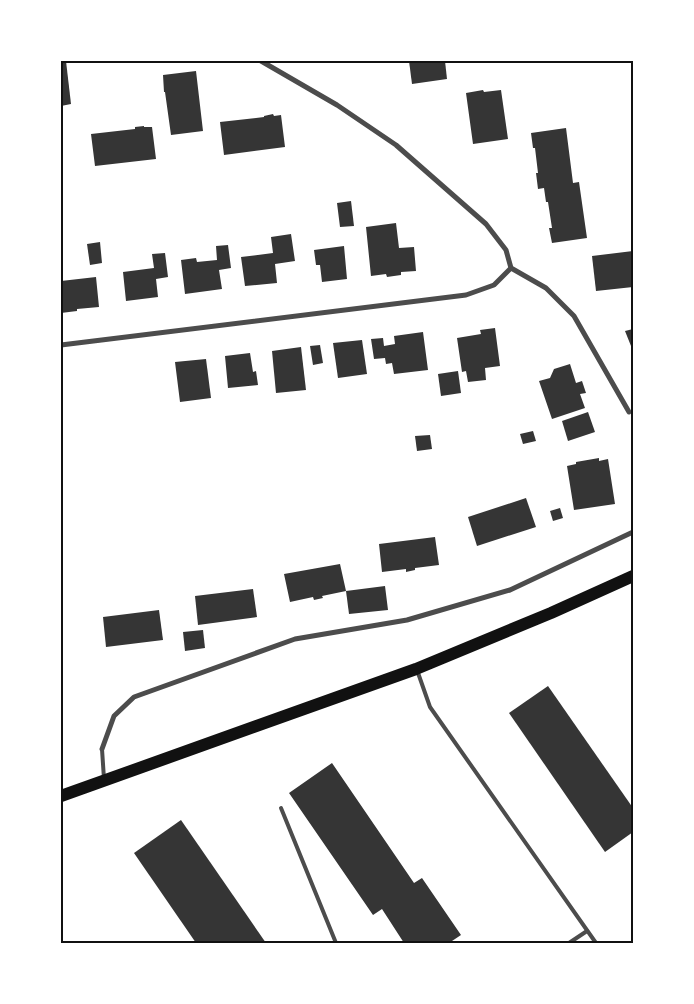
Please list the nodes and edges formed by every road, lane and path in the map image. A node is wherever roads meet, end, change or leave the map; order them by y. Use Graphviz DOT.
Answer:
graph roads {
  1 [pos="261,61"];
  2 [pos="511,268"];
  3 [pos="61,344"];
  4 [pos="630,412"];
  5 [pos="633,532"];
  6 [pos="633,576"];
  7 [pos="416,669"];
  8 [pos="102,749"];
  9 [pos="104,781"];
  10 [pos="61,796"];
  11 [pos="281,808"];
  12 [pos="587,930"];
  13 [pos="336,943"];
  14 [pos="569,943"];
  15 [pos="596,943"];
  1 -- 2 [label="street"];
  2 -- 3 [label="street"];
  2 -- 4 [label="street"];
  5 -- 8 [label="street"];
  6 -- 7 [label="main road"];
  7 -- 9 [label="main road"];
  7 -- 12 [label="lane"];
  8 -- 9 [label="lane"];
  9 -- 10 [label="main road"];
  11 -- 13 [label="lane"];
  12 -- 14 [label="lane"];
  12 -- 15 [label="lane"];
}
